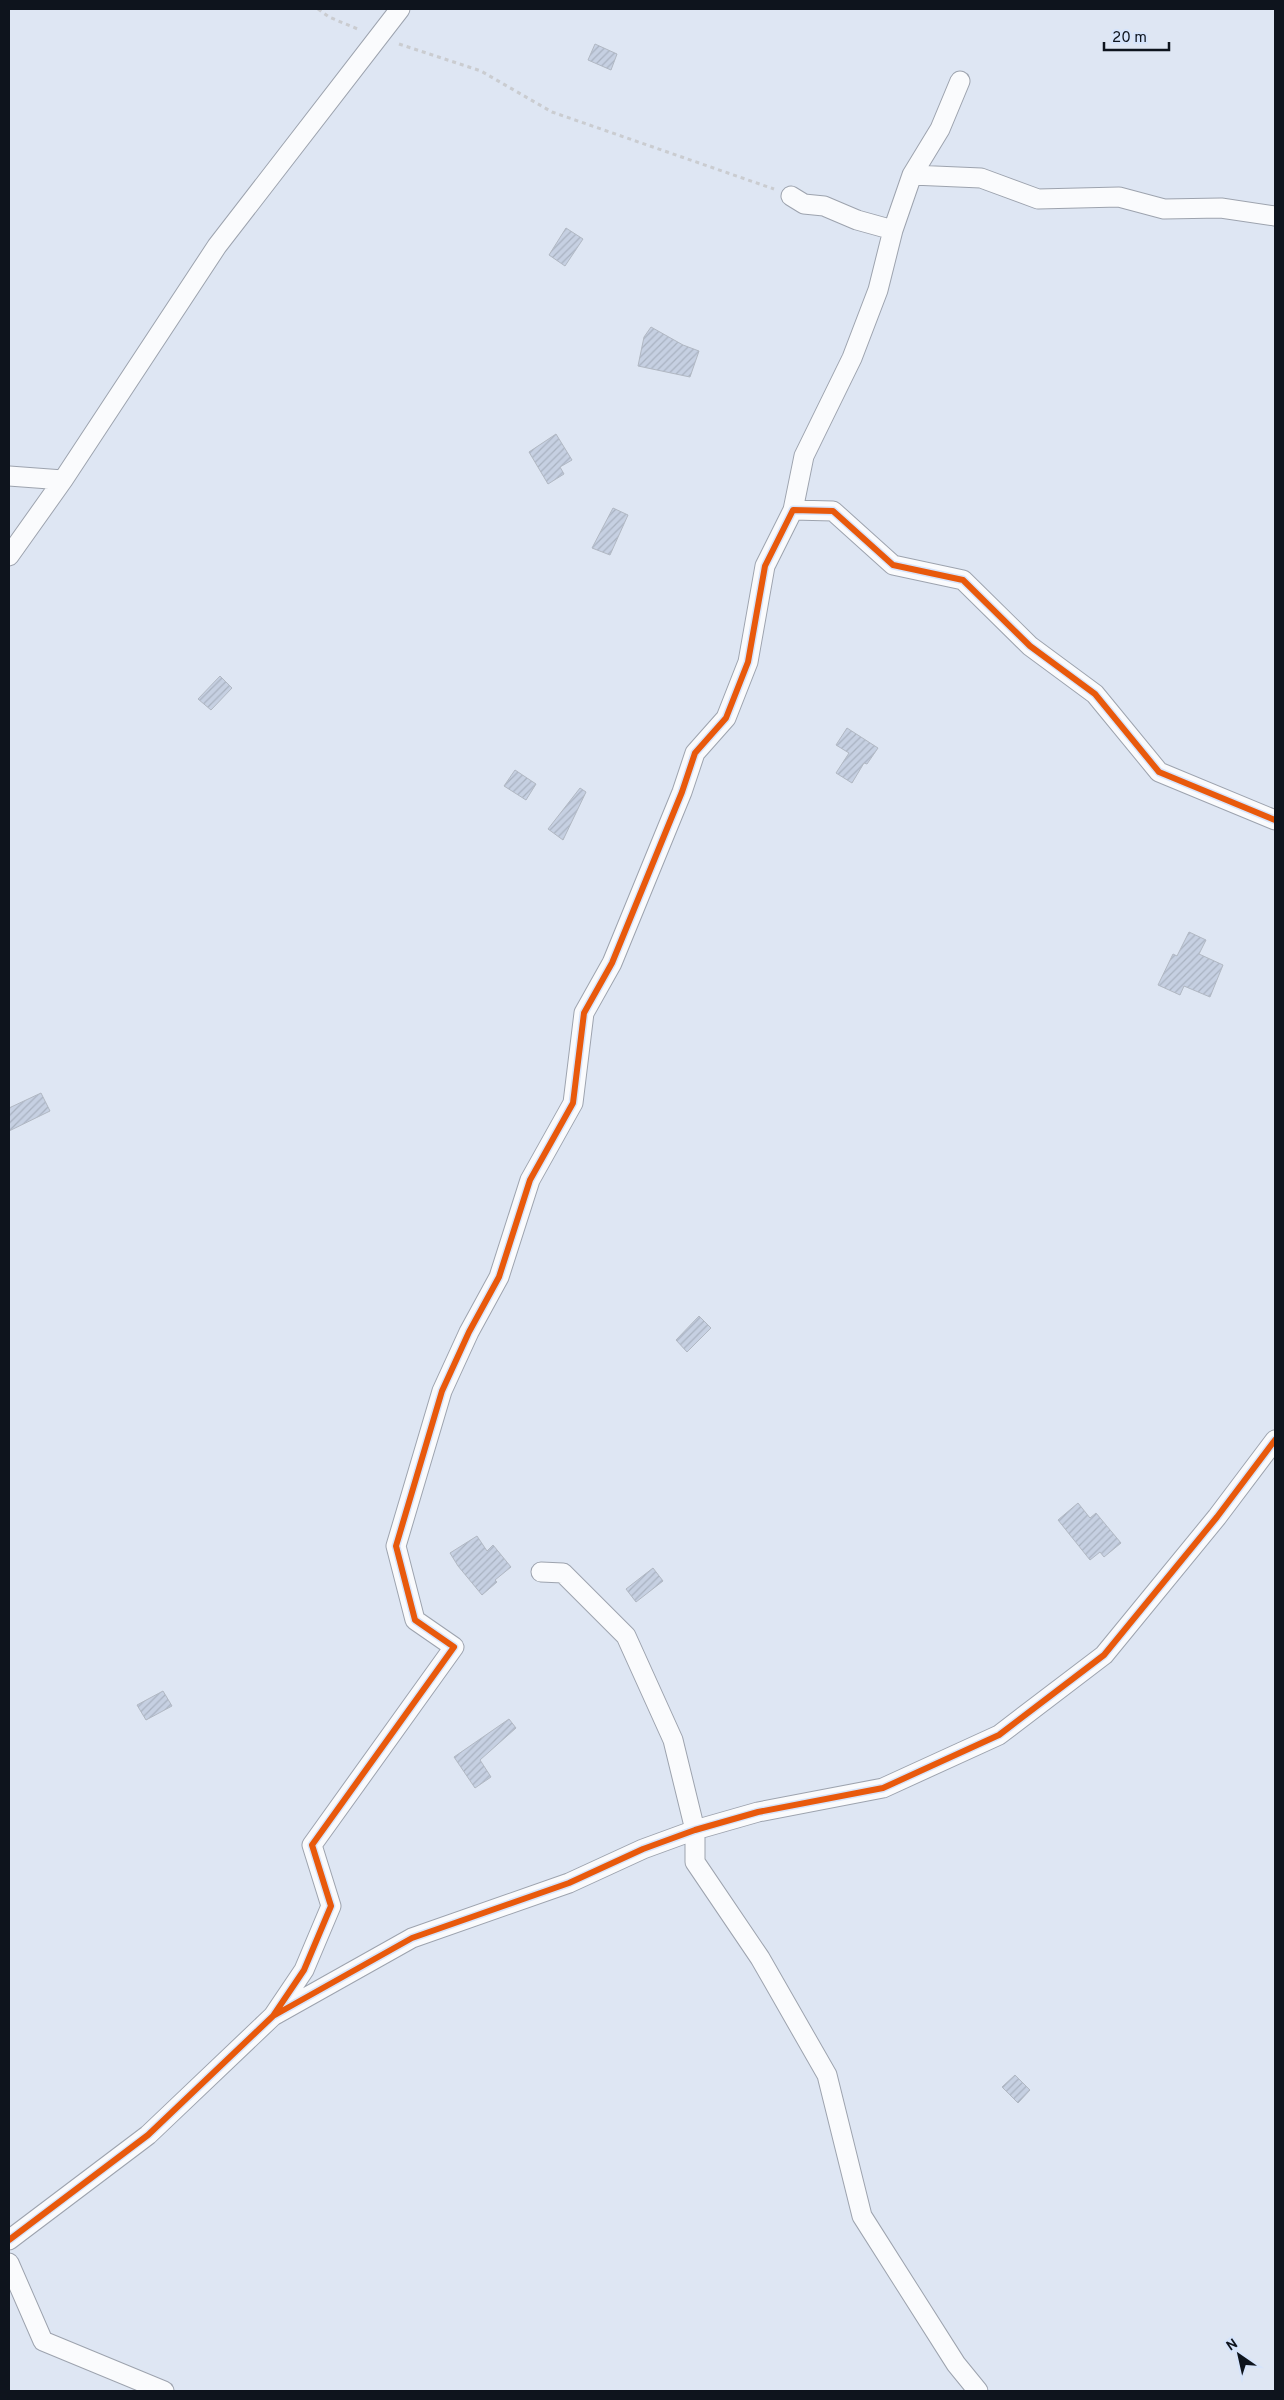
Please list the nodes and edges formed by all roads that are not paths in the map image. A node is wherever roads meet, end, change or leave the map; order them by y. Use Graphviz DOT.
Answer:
graph roads {
  1 [pos="400,9"];
  2 [pos="960,81"];
  3 [pos="912,174"];
  4 [pos="791,196"];
  5 [pos="1275,216"];
  6 [pos="893,230"];
  7 [pos="9,476"];
  8 [pos="63,480"];
  9 [pos="793,510"];
  10 [pos="9,556"];
  11 [pos="1275,820"];
  12 [pos="1275,1440"];
  13 [pos="541,1572"];
  14 [pos="695,1830"];
  15 [pos="273,2016"];
  16 [pos="9,2240"];
  17 [pos="9,2262"];
  18 [pos="164,2391"];
  19 [pos="978,2391"];
  1 -- 8 [label="street"];
  2 -- 3 [label="street"];
  3 -- 5 [label="street"];
  3 -- 6 [label="street"];
  4 -- 6 [label="street"];
  6 -- 9 [label="street"];
  7 -- 8 [label="street"];
  8 -- 10 [label="street"];
  9 -- 11 [label="street"];
  9 -- 15 [label="street"];
  12 -- 14 [label="street"];
  13 -- 14 [label="street"];
  14 -- 15 [label="street"];
  14 -- 19 [label="street"];
  15 -- 16 [label="street"];
  17 -- 18 [label="street"];
}
